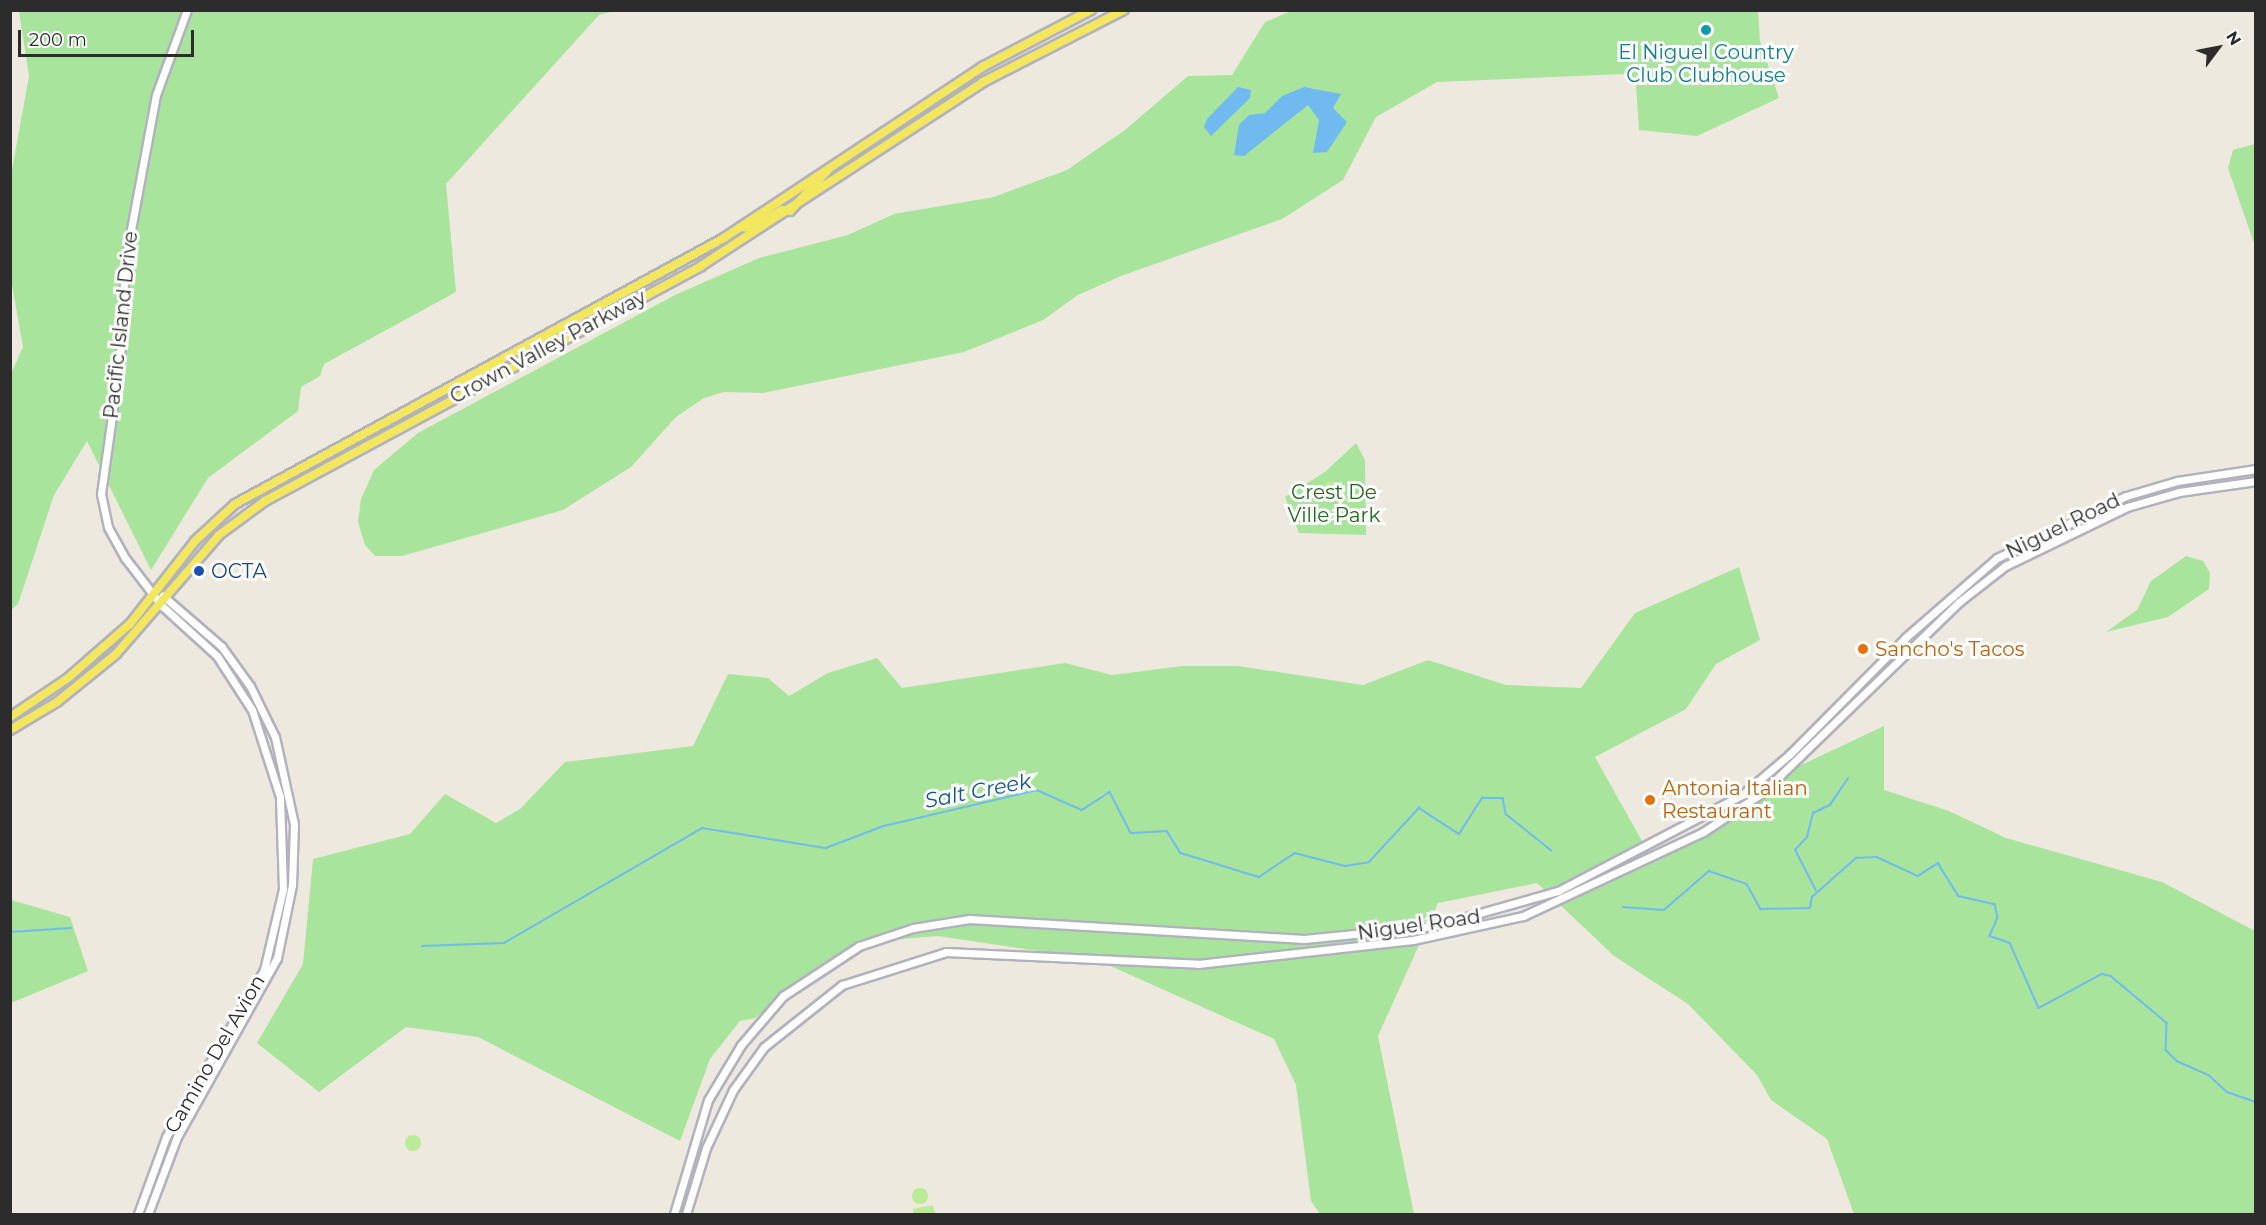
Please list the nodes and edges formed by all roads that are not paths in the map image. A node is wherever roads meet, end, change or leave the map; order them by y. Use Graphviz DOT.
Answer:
graph roads {
  1 [pos="187,10"];
  2 [pos="1091,10"];
  3 [pos="1124,10"];
  4 [pos="827,171"];
  5 [pos="790,211"];
  6 [pos="741,227"];
  7 [pos="562,339"];
  8 [pos="527,344"];
  9 [pos="488,378"];
  10 [pos="2256,469"];
  11 [pos="2256,482"];
  12 [pos="156,592"];
  13 [pos="168,598"];
  14 [pos="162,606"];
  15 [pos="1905,638"];
  16 [pos="1913,645"];
  17 [pos="10,717"];
  18 [pos="10,730"];
  19 [pos="1742,795"];
  20 [pos="1741,808"];
  21 [pos="277,943"];
  22 [pos="260,988"];
  23 [pos="138,1215"];
  24 [pos="148,1215"];
  25 [pos="674,1215"];
  26 [pos="686,1215"];
  1 -- 12 [label="main road, Pacific Island Drive"];
  2 -- 4 [label="main road, Crown Valley Parkway"];
  3 -- 5 [label="main road, Crown Valley Parkway"];
  4 -- 5 [label="main road"];
  4 -- 6 [label="main road, Crown Valley Parkway"];
  5 -- 6 [label="main road"];
  5 -- 7 [label="main road, Crown Valley Parkway"];
  6 -- 8 [label="main road, Crown Valley Parkway"];
  7 -- 8 [label="main road"];
  7 -- 9 [label="main road, Crown Valley Parkway"];
  8 -- 9 [label="main road"];
  8 -- 12 [label="main road, Crown Valley Parkway"];
  9 -- 13 [label="main road, Crown Valley Parkway"];
  10 -- 15 [label="main road, Niguel Road"];
  11 -- 16 [label="main road, Niguel Road"];
  12 -- 13 [label="main road, Camino Del Avion"];
  12 -- 14 [label="main road, Camino Del Avion"];
  12 -- 17 [label="main road, Crown Valley Parkway"];
  13 -- 14 [label="main road, Crown Valley Parkway"];
  13 -- 21 [label="main road, Camino Del Avion"];
  14 -- 18 [label="main road, Crown Valley Parkway"];
  14 -- 21 [label="main road, Camino Del Avion"];
  15 -- 16 [label="main road"];
  15 -- 19 [label="main road, Niguel Road"];
  16 -- 20 [label="main road, Niguel Road"];
  19 -- 20 [label="main road"];
  19 -- 25 [label="main road, Niguel Road"];
  20 -- 26 [label="main road, Niguel Road"];
  21 -- 22 [label="main road, Camino Del Avion"];
  22 -- 23 [label="main road, Camino Del Avion"];
  22 -- 24 [label="main road, Camino Del Avion"];
}
